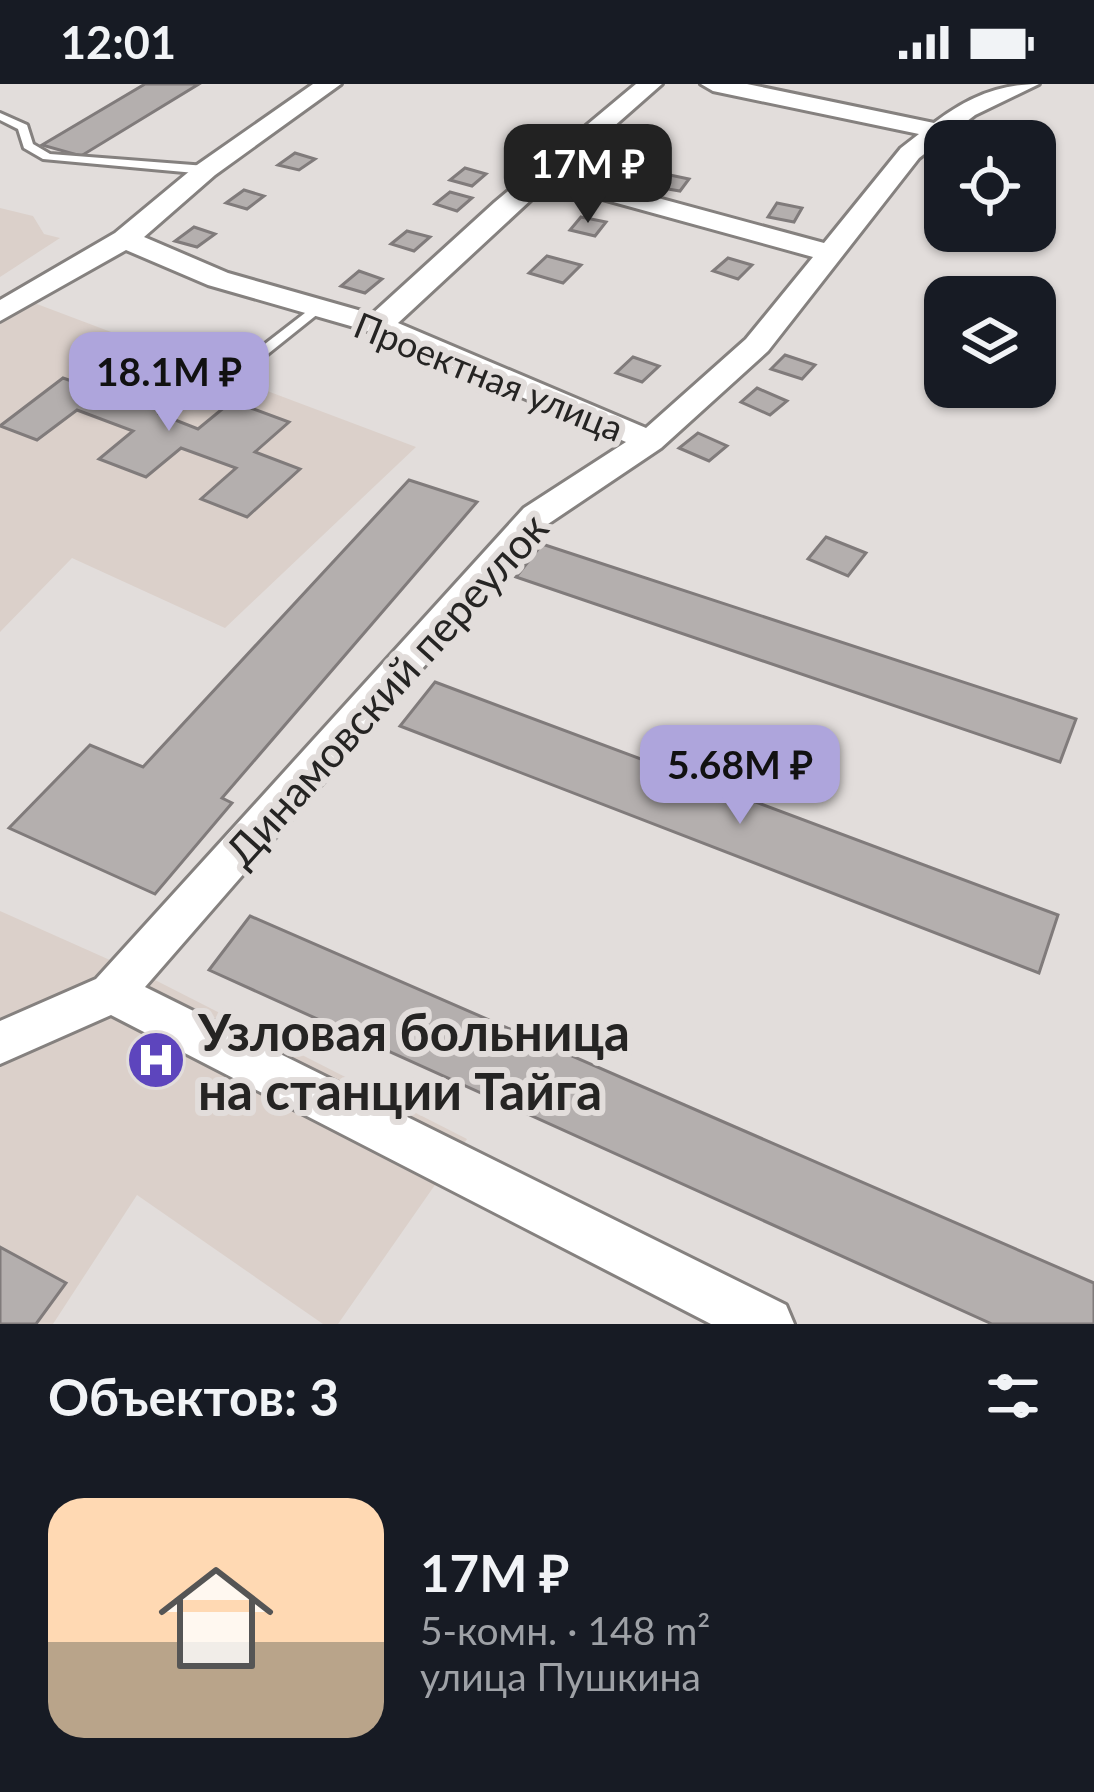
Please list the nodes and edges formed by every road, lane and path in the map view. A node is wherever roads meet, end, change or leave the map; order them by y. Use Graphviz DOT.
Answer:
graph roads {
  1 [pos="329,84"];
  2 [pos="650,84"];
  3 [pos="713,84"];
  4 [pos="1027,84"];
  5 [pos="0,116"];
  6 [pos="953,120"];
  7 [pos="924,128"];
  8 [pos="924,143"];
  9 [pos="206,170"];
  10 [pos="543,175"];
  11 [pos="125,239"];
  12 [pos="833,254"];
  13 [pos="314,310"];
  14 [pos="0,313"];
  15 [pos="378,326"];
  16 [pos="199,402"];
  17 [pos="650,441"];
  18 [pos="112,993"];
  19 [pos="0,1043"];
  20 [pos="767,1324"];
  1 -- 9 [label="street"];
  2 -- 10 [label="street"];
  3 -- 7 [label="street"];
  4 -- 6 [label="street, Динамовский переулок"];
  5 -- 9 [label="lane"];
  8 -- 12 [label="street, Динамовский переулок"];
  9 -- 11 [label="street"];
  10 -- 12 [label="street"];
  10 -- 15 [label="street"];
  11 -- 13 [label="street, Проектная улица"];
  11 -- 14 [label="street"];
  12 -- 17 [label="street, Динамовский переулок"];
  13 -- 15 [label="street, Проектная улица"];
  13 -- 16 [label="lane"];
  15 -- 17 [label="street, Проектная улица"];
  17 -- 18 [label="street, Динамовский переулок"];
  18 -- 19 [label="street, Динамовский переулок"];
  18 -- 20 [label="street"];
}
